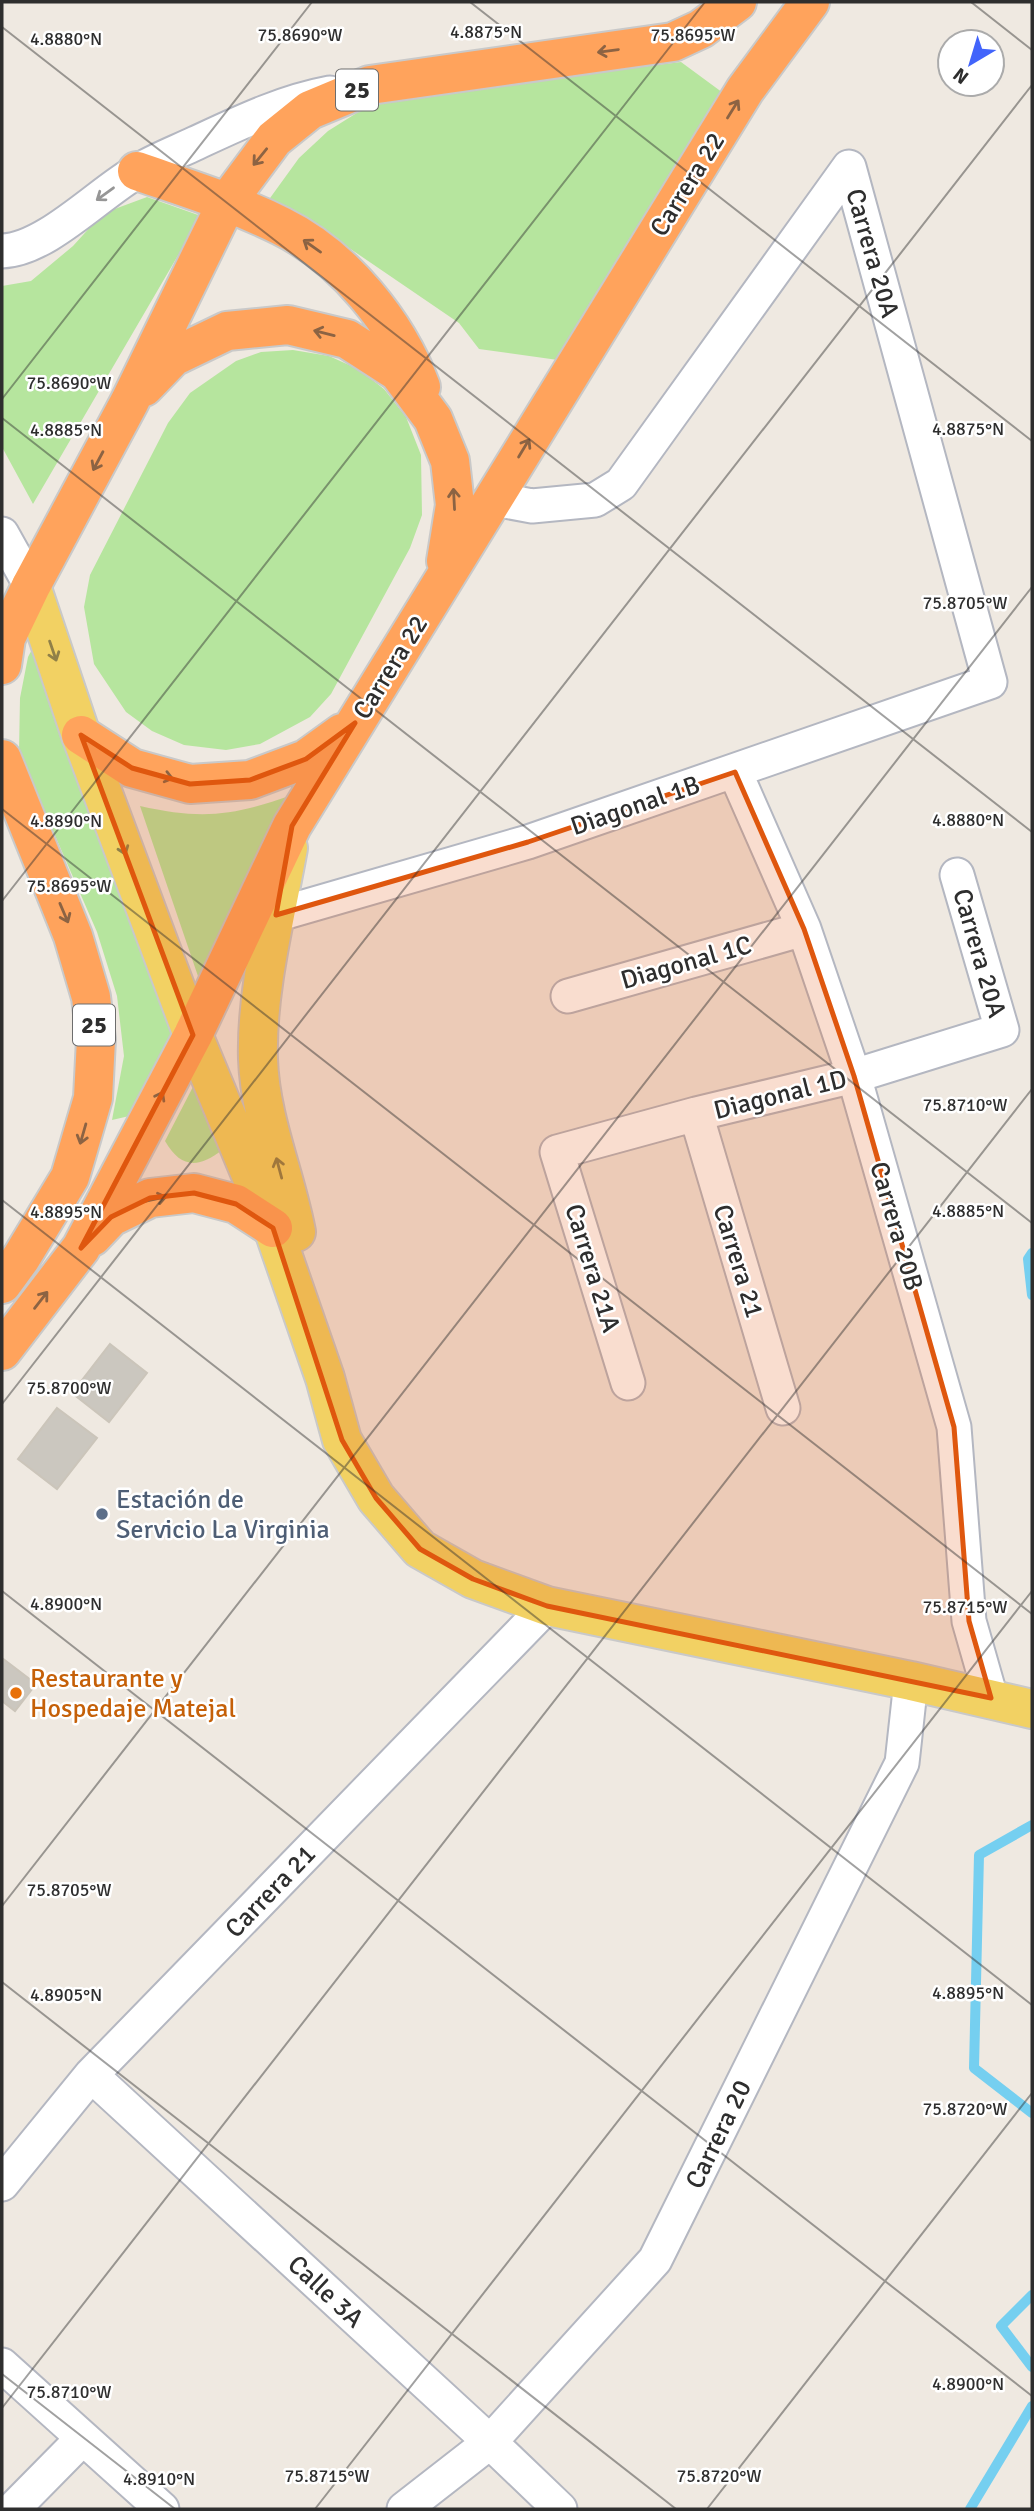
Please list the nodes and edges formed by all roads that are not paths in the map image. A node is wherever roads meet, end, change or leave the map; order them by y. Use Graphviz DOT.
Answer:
graph roads {
  1 [pos="737,2"];
  2 [pos="810,2"];
  3 [pos="370,85"];
  4 [pos="137,171"];
  5 [pos="227,202"];
  6 [pos="2,251"];
  7 [pos="130,401"];
  8 [pos="433,419"];
  9 [pos="494,499"];
  10 [pos="2,534"];
  11 [pos="31,586"];
  12 [pos="437,590"];
  13 [pos="2,665"];
  14 [pos="990,682"];
  15 [pos="355,723"];
  16 [pos="81,735"];
  17 [pos="2,759"];
  18 [pos="735,772"];
  19 [pos="292,826"];
  20 [pos="957,875"];
  21 [pos="276,915"];
  22 [pos="804,929"];
  23 [pos="568,996"];
  24 [pos="1002,1030"];
  25 [pos="192,1035"];
  26 [pos="854,1076"];
  27 [pos="695,1114"];
  28 [pos="557,1152"];
  29 [pos="273,1228"];
  30 [pos="80,1248"];
  31 [pos="2,1284"];
  32 [pos="2,1351"];
  33 [pos="325,1378"];
  34 [pos="628,1383"];
  35 [pos="783,1408"];
  36 [pos="547,1606"];
  37 [pos="911,1681"];
  38 [pos="991,1698"];
  39 [pos="1032,1709"];
  40 [pos="90,2075"];
  41 [pos="2,2184"];
  42 [pos="2,2365"];
  43 [pos="82,2439"];
  44 [pos="490,2442"];
  45 [pos="13,2509"];
  46 [pos="162,2509"];
  47 [pos="404,2509"];
  48 [pos="560,2509"];
  1 -- 3 [label="highway, 25, one-way"];
  9 -- 2 [label="highway, Carrera 22, one-way"];
  3 -- 4 [label="street"];
  3 -- 5 [label="highway, 25, one-way"];
  4 -- 5 [label="highway"];
  4 -- 6 [label="street, one-way"];
  5 -- 7 [label="highway, 25"];
  8 -- 5 [label="highway, one-way"];
  8 -- 7 [label="highway, one-way"];
  7 -- 11 [label="highway, 25, one-way"];
  12 -- 8 [label="highway, one-way"];
  9 -- 12 [label="highway, Carrera 22"];
  9 -- 14 [label="street, Carrera 20A"];
  10 -- 11 [label="street"];
  11 -- 13 [label="highway, 25"];
  11 -- 16 [label="main road, one-way"];
  12 -- 15 [label="highway, Carrera 22"];
  14 -- 18 [label="street, Diagonal 1B"];
  16 -- 15 [label="highway, one-way"];
  15 -- 19 [label="highway, Carrera 22"];
  16 -- 25 [label="main road, one-way"];
  17 -- 31 [label="highway, 25, one-way"];
  18 -- 21 [label="street, Diagonal 1B"];
  18 -- 22 [label="street, Carrera 20B"];
  19 -- 21 [label="main road"];
  19 -- 25 [label="highway, Carrera 22"];
  20 -- 24 [label="street, Carrera 20A"];
  33 -- 21 [label="main road, one-way"];
  22 -- 23 [label="street, Diagonal 1C"];
  22 -- 26 [label="street, Carrera 20B"];
  24 -- 26 [label="street, Diagonal 1D"];
  25 -- 29 [label="main road"];
  30 -- 25 [label="highway, Carrera 22, one-way"];
  26 -- 27 [label="street, Diagonal 1D"];
  26 -- 38 [label="street, Carrera 20B"];
  27 -- 28 [label="street, Diagonal 1D"];
  27 -- 35 [label="street, Carrera 21"];
  28 -- 34 [label="street, Carrera 21A"];
  30 -- 29 [label="highway, one-way"];
  29 -- 33 [label="main road"];
  32 -- 30 [label="highway, Carrera 22, one-way"];
  33 -- 36 [label="main road"];
  36 -- 37 [label="main road"];
  36 -- 40 [label="street, Carrera 21"];
  37 -- 38 [label="main road"];
  37 -- 44 [label="street, Carrera 20"];
  38 -- 39 [label="main road"];
  40 -- 41 [label="street, Carrera 21"];
  40 -- 44 [label="street, Calle 3A"];
  42 -- 43 [label="street"];
  43 -- 45 [label="street"];
  43 -- 46 [label="street"];
  44 -- 47 [label="street, Carrera 20"];
  44 -- 48 [label="street, Calle 3A"];
}
